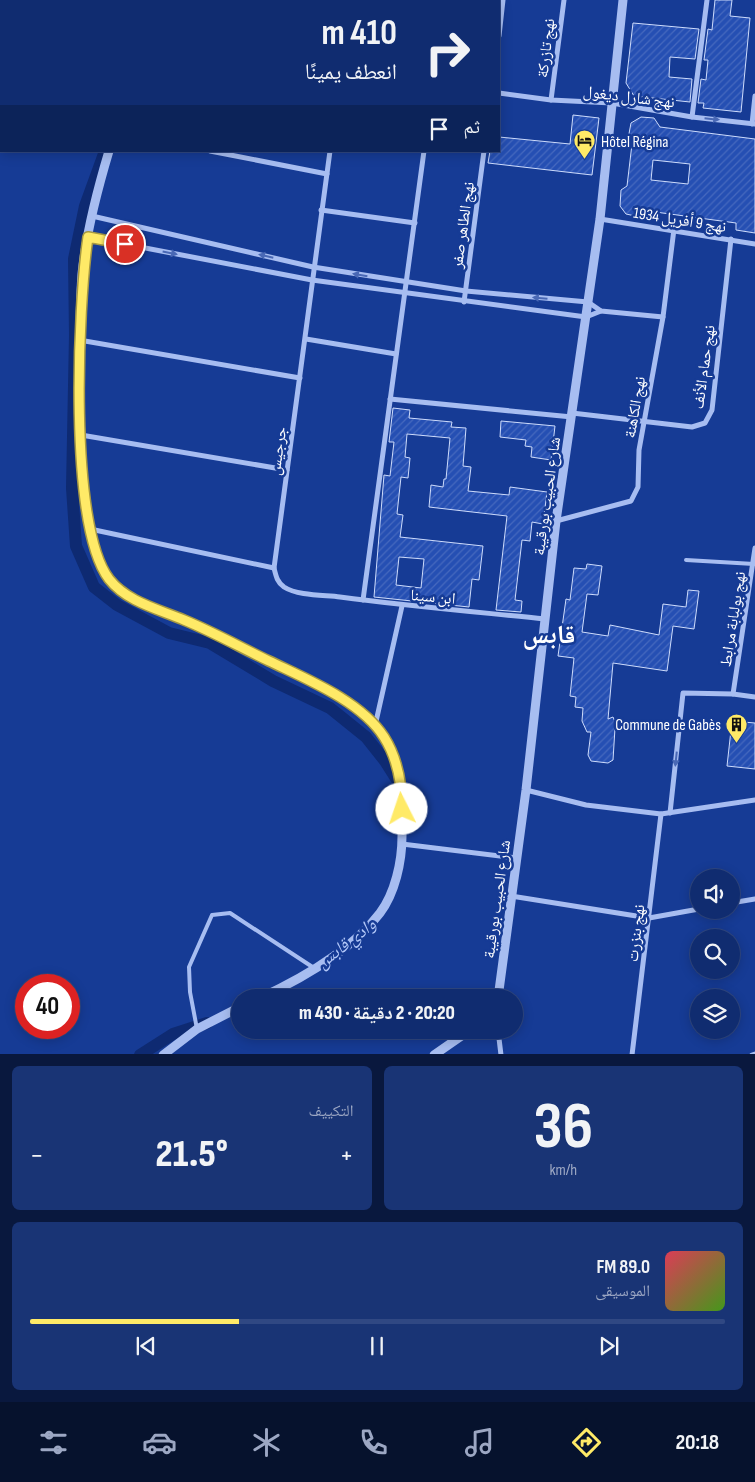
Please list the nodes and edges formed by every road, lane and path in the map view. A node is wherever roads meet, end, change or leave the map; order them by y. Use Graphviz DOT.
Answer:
graph roads {
  1 [pos="503,0"];
  2 [pos="564,0"];
  3 [pos="623,0"];
  4 [pos="707,0"];
  5 [pos="500,27"];
  6 [pos="500,93"];
  7 [pos="755,96"];
  8 [pos="551,100"];
  9 [pos="612,104"];
  10 [pos="692,117"];
  11 [pos="753,124"];
  12 [pos="109,152"];
  13 [pos="215,152"];
  14 [pos="330,152"];
  15 [pos="424,152"];
  16 [pos="484,152"];
  17 [pos="327,174"];
  18 [pos="321,210"];
  19 [pos="92,216"];
  20 [pos="600,219"];
  21 [pos="415,223"];
  22 [pos="674,229"];
  23 [pos="88,237"];
  24 [pos="731,240"];
  25 [pos="755,244"];
  26 [pos="313,266"];
  27 [pos="312,280"];
  28 [pos="406,283"];
  29 [pos="466,291"];
  30 [pos="405,293"];
  31 [pos="464,302"];
  32 [pos="588,302"];
  33 [pos="601,311"];
  34 [pos="586,317"];
  35 [pos="664,317"];
  36 [pos="306,339"];
  37 [pos="79,340"];
  38 [pos="396,354"];
  39 [pos="300,378"];
  40 [pos="390,399"];
  41 [pos="573,415"];
  42 [pos="643,421"];
  43 [pos="81,434"];
  44 [pos="287,470"];
  45 [pos="556,521"];
  46 [pos="89,529"];
  47 [pos="755,548"];
  48 [pos="686,560"];
  49 [pos="754,566"];
  50 [pos="274,568"];
  51 [pos="363,600"];
  52 [pos="402,606"];
  53 [pos="545,618"];
  54 [pos="733,694"];
  55 [pos="755,697"];
  56 [pos="375,726"];
  57 [pos="526,790"];
  58 [pos="755,800"];
  59 [pos="670,813"];
  60 [pos="661,814"];
  61 [pos="402,844"];
  62 [pos="517,858"];
  63 [pos="511,896"];
  64 [pos="755,899"];
  65 [pos="740,902"];
  66 [pos="690,911"];
  67 [pos="649,918"];
  68 [pos="314,968"];
  69 [pos="278,989"];
  70 [pos="499,989"];
  71 [pos="231,1012"];
  72 [pos="197,1029"];
  73 [pos="456,1039"];
  74 [pos="499,1039"];
  75 [pos="163,1054"];
  76 [pos="434,1054"];
  77 [pos="501,1054"];
  78 [pos="632,1054"];
  1 -- 5 [label="street"];
  2 -- 8 [label="street, نهج تازركة"];
  3 -- 9 [label="street, شارع الحبيب بورقيبة"];
  4 -- 10 [label="street"];
  6 -- 8 [label="street, نهج شارل ديغول"];
  7 -- 11 [label="street"];
  8 -- 9 [label="street, نهج شارل ديغول"];
  9 -- 10 [label="street, نهج شارل ديغول"];
  9 -- 20 [label="street, شارع الحبيب بورقيبة"];
  10 -- 11 [label="street, نهج شارل ديغول, one-way"];
  12 -- 19 [label="street"];
  13 -- 17 [label="street"];
  14 -- 17 [label="street, جرجيس"];
  15 -- 21 [label="street"];
  16 -- 29 [label="street, نهج الطاهر صفر"];
  17 -- 18 [label="street, جرجيس"];
  18 -- 21 [label="street"];
  18 -- 26 [label="street, جرجيس"];
  19 -- 23 [label="street"];
  26 -- 19 [label="street, one-way"];
  20 -- 22 [label="street, نهج 9 أفريل 1934"];
  20 -- 32 [label="street, شارع الحبيب بورقيبة"];
  21 -- 28 [label="street"];
  22 -- 24 [label="street, نهج 9 أفريل 1934"];
  22 -- 35 [label="street, نهج الكاهنة"];
  23 -- 27 [label="street, one-way"];
  23 -- 37 [label="street"];
  24 -- 25 [label="street, نهج 9 أفريل 1934"];
  24 -- 42 [label="street, نهج حمام الأنف"];
  26 -- 27 [label="street, جرجيس"];
  28 -- 26 [label="street, one-way"];
  27 -- 30 [label="street"];
  27 -- 36 [label="street, جرجيس"];
  28 -- 29 [label="street"];
  28 -- 30 [label="street"];
  29 -- 31 [label="street, نهج الطاهر صفر"];
  32 -- 29 [label="street, one-way"];
  30 -- 31 [label="street"];
  30 -- 38 [label="street"];
  31 -- 34 [label="street"];
  32 -- 33 [label="street"];
  32 -- 34 [label="street, شارع الحبيب بورقيبة"];
  33 -- 34 [label="street"];
  33 -- 35 [label="street"];
  34 -- 41 [label="street, شارع الحبيب بورقيبة"];
  35 -- 42 [label="street, نهج الكاهنة"];
  36 -- 38 [label="street"];
  36 -- 39 [label="street, جرجيس"];
  37 -- 39 [label="street"];
  37 -- 43 [label="street"];
  38 -- 40 [label="street"];
  39 -- 44 [label="street, جرجيس"];
  40 -- 41 [label="street, نهج حمام الأنف"];
  40 -- 51 [label="street"];
  41 -- 42 [label="street, نهج حمام الأنف"];
  41 -- 45 [label="street, شارع الحبيب بورقيبة"];
  42 -- 45 [label="street, نهج الكاهنة"];
  43 -- 44 [label="street"];
  43 -- 46 [label="street"];
  44 -- 50 [label="street, جرجيس"];
  45 -- 53 [label="street, شارع الحبيب بورقيبة"];
  46 -- 50 [label="street"];
  46 -- 56 [label="street"];
  47 -- 49 [label="street, نهج بولبابة مرابط"];
  48 -- 49 [label="lane"];
  49 -- 54 [label="street, نهج بولبابة مرابط"];
  50 -- 51 [label="street, ابن سينا"];
  51 -- 52 [label="street, ابن سينا"];
  52 -- 53 [label="street, ابن سينا"];
  52 -- 56 [label="street"];
  53 -- 57 [label="street, شارع الحبيب بورقيبة"];
  54 -- 55 [label="street"];
  54 -- 59 [label="street, one-way"];
  56 -- 61 [label="street"];
  57 -- 60 [label="street"];
  57 -- 62 [label="street, شارع الحبيب بورقيبة"];
  58 -- 59 [label="street"];
  59 -- 60 [label="street"];
  60 -- 67 [label="street, نهج بنزرت"];
  61 -- 62 [label="street"];
  61 -- 68 [label="street"];
  62 -- 63 [label="street, شارع الحبيب بورقيبة"];
  63 -- 67 [label="street"];
  63 -- 70 [label="street, شارع الحبيب بورقيبة"];
  64 -- 65 [label="street"];
  66 -- 67 [label="street"];
  67 -- 78 [label="street, نهج بنزرت"];
  68 -- 69 [label="street"];
  68 -- 72 [label="lane"];
  71 -- 72 [label="street"];
  72 -- 75 [label="street"];
  73 -- 76 [label="street"];
  74 -- 77 [label="street"];
}
